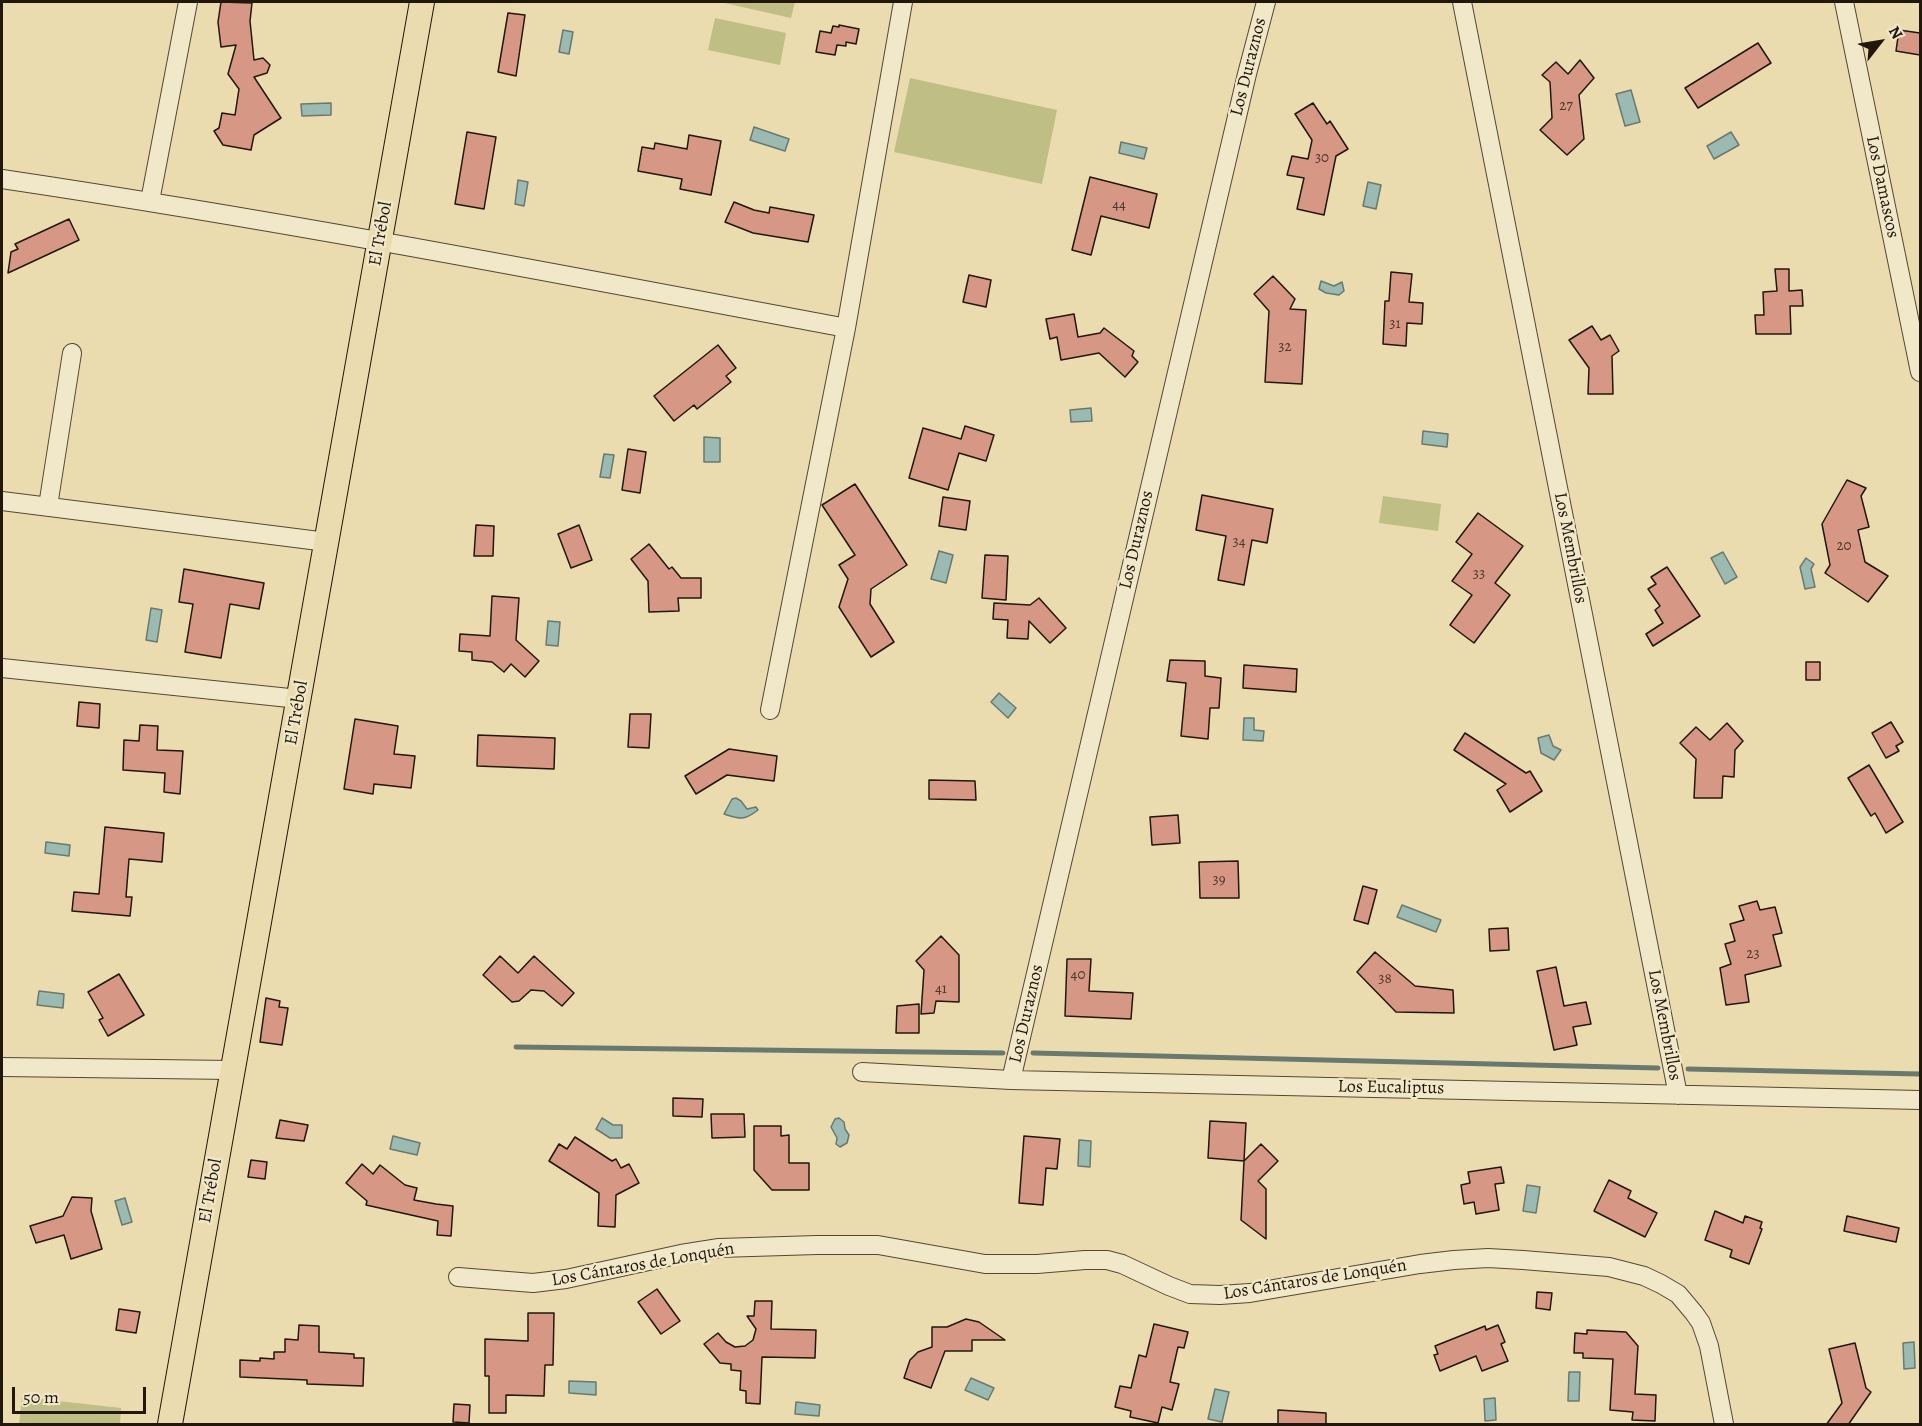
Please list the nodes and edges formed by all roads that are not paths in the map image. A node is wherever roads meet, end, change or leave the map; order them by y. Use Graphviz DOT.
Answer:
graph roads {
  1 [pos="188,2"];
  2 [pos="422,2"];
  3 [pos="903,2"];
  4 [pos="1266,2"];
  5 [pos="1462,2"];
  6 [pos="1844,2"];
  7 [pos="2,179"];
  8 [pos="150,201"];
  9 [pos="379,240"];
  10 [pos="846,328"];
  11 [pos="72,353"];
  12 [pos="1920,372"];
  13 [pos="2,501"];
  14 [pos="48,506"];
  15 [pos="327,542"];
  16 [pos="2,668"];
  17 [pos="299,699"];
  18 [pos="770,710"];
  19 [pos="2,1066"];
  20 [pos="232,1070"];
  21 [pos="862,1072"];
  22 [pos="1011,1080"];
  23 [pos="1678,1095"];
  24 [pos="1920,1100"];
  25 [pos="458,1277"];
  26 [pos="170,1425"];
  27 [pos="1724,1425"];
  1 -- 8 [label="street"];
  2 -- 9 [label="main road, El Trébol"];
  3 -- 10 [label="street"];
  4 -- 22 [label="street, Los Duraznos"];
  5 -- 23 [label="street, Los Membrillos"];
  6 -- 12 [label="street, Los Damascos"];
  7 -- 8 [label="street"];
  8 -- 9 [label="street"];
  9 -- 10 [label="street"];
  9 -- 15 [label="main road, El Trébol"];
  10 -- 18 [label="street"];
  11 -- 14 [label="street"];
  13 -- 14 [label="street"];
  14 -- 15 [label="street"];
  15 -- 17 [label="main road, El Trébol"];
  16 -- 17 [label="street"];
  17 -- 20 [label="main road, El Trébol"];
  19 -- 20 [label="street"];
  20 -- 26 [label="main road, El Trébol"];
  21 -- 22 [label="street, Los Eucaliptus"];
  22 -- 23 [label="street, Los Eucaliptus"];
  23 -- 24 [label="street, Los Eucaliptus"];
  25 -- 27 [label="street, Los Cántaros de Lonquén"];
}
